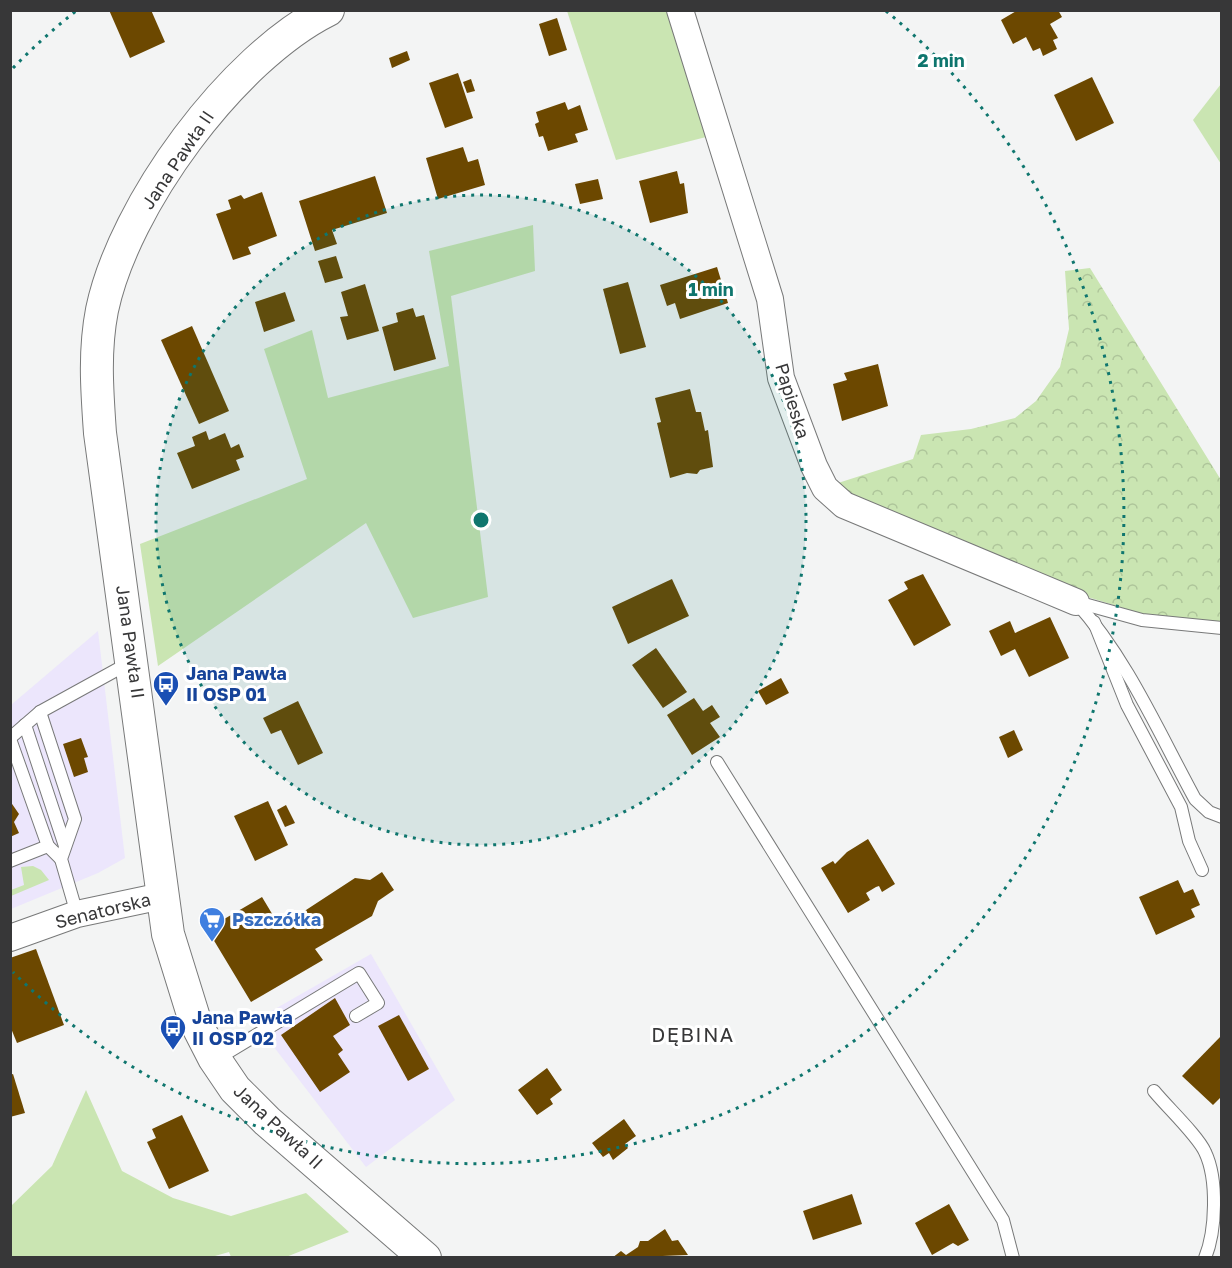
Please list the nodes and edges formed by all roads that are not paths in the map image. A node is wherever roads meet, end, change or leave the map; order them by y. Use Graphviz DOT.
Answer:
graph roads {
  1 [pos="328,10"];
  2 [pos="680,10"];
  3 [pos="1076,602"];
  4 [pos="1094,622"];
  5 [pos="1221,628"];
  6 [pos="132,661"];
  7 [pos="40,712"];
  8 [pos="25,725"];
  9 [pos="10,739"];
  10 [pos="717,762"];
  11 [pos="1221,817"];
  12 [pos="48,846"];
  13 [pos="65,846"];
  14 [pos="61,859"];
  15 [pos="10,861"];
  16 [pos="1202,870"];
  17 [pos="162,896"];
  18 [pos="77,914"];
  19 [pos="10,938"];
  20 [pos="356,1016"];
  21 [pos="215,1060"];
  22 [pos="1154,1091"];
  23 [pos="425,1257"];
  24 [pos="1012,1257"];
  25 [pos="1205,1257"];
  1 -- 6 [label="street, Jana Pawła II"];
  2 -- 3 [label="street, Papieska"];
  3 -- 4 [label="lane"];
  3 -- 5 [label="lane"];
  4 -- 11 [label="lane"];
  4 -- 16 [label="lane"];
  6 -- 7 [label="lane"];
  6 -- 17 [label="street, Jana Pawła II"];
  7 -- 8 [label="lane"];
  7 -- 13 [label="lane"];
  8 -- 9 [label="lane"];
  8 -- 13 [label="lane"];
  9 -- 12 [label="lane"];
  10 -- 24 [label="lane"];
  12 -- 14 [label="lane"];
  12 -- 15 [label="lane"];
  13 -- 14 [label="lane"];
  14 -- 18 [label="lane"];
  17 -- 18 [label="street, Senatorska"];
  17 -- 21 [label="street, Jana Pawła II"];
  18 -- 19 [label="street, Senatorska"];
  20 -- 21 [label="lane"];
  21 -- 23 [label="street, Jana Pawła II"];
  22 -- 25 [label="lane"];
}
